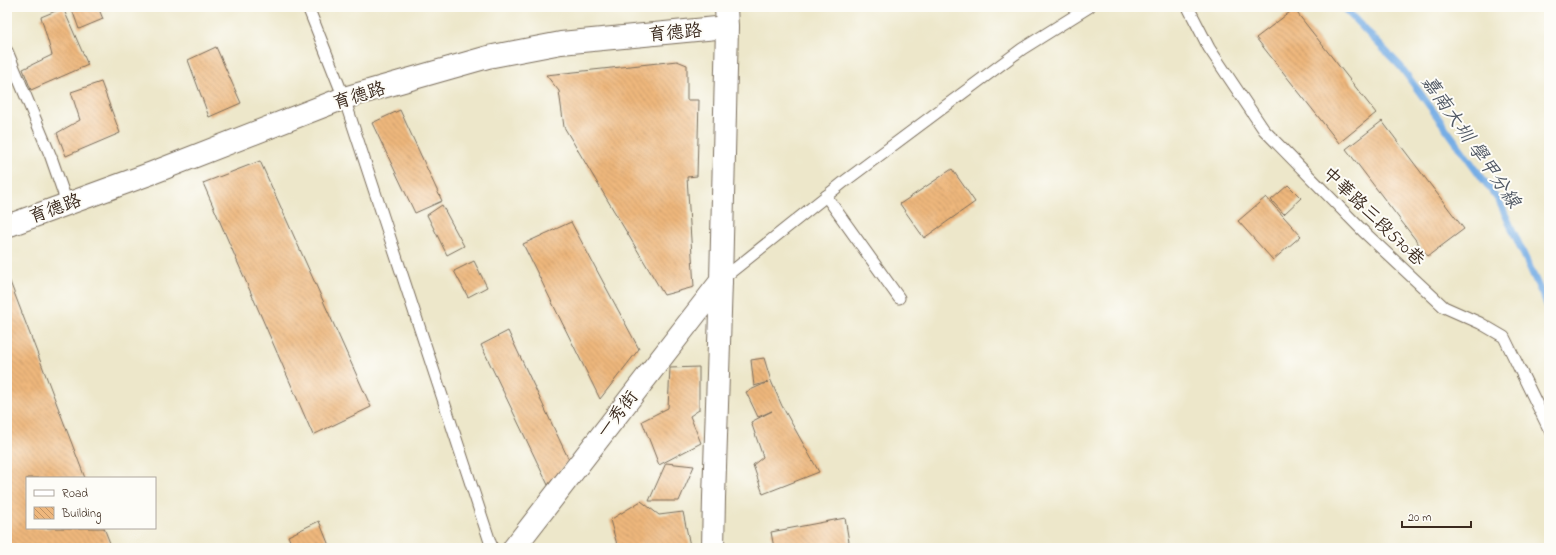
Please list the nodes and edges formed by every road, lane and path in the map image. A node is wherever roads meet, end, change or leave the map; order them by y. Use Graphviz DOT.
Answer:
graph roads {
  1 [pos="308,7"];
  2 [pos="1089,7"];
  3 [pos="1188,7"];
  4 [pos="726,17"];
  5 [pos="7,51"];
  6 [pos="344,98"];
  7 [pos="826,196"];
  8 [pos="67,203"];
  9 [pos="7,226"];
  10 [pos="721,281"];
  11 [pos="899,298"];
  12 [pos="1549,429"];
  13 [pos="492,548"];
  14 [pos="514,548"];
  15 [pos="714,548"];
  1 -- 6 [label="lane"];
  2 -- 7 [label="lane"];
  3 -- 12 [label="lane, 中華路三段570巷"];
  4 -- 6 [label="street, 育德路"];
  4 -- 10 [label="street"];
  5 -- 8 [label="lane"];
  6 -- 8 [label="street, 育德路"];
  6 -- 13 [label="lane"];
  7 -- 10 [label="lane"];
  7 -- 11 [label="lane"];
  8 -- 9 [label="street, 育德路"];
  10 -- 14 [label="street, 一秀街"];
  10 -- 15 [label="street"];
}
